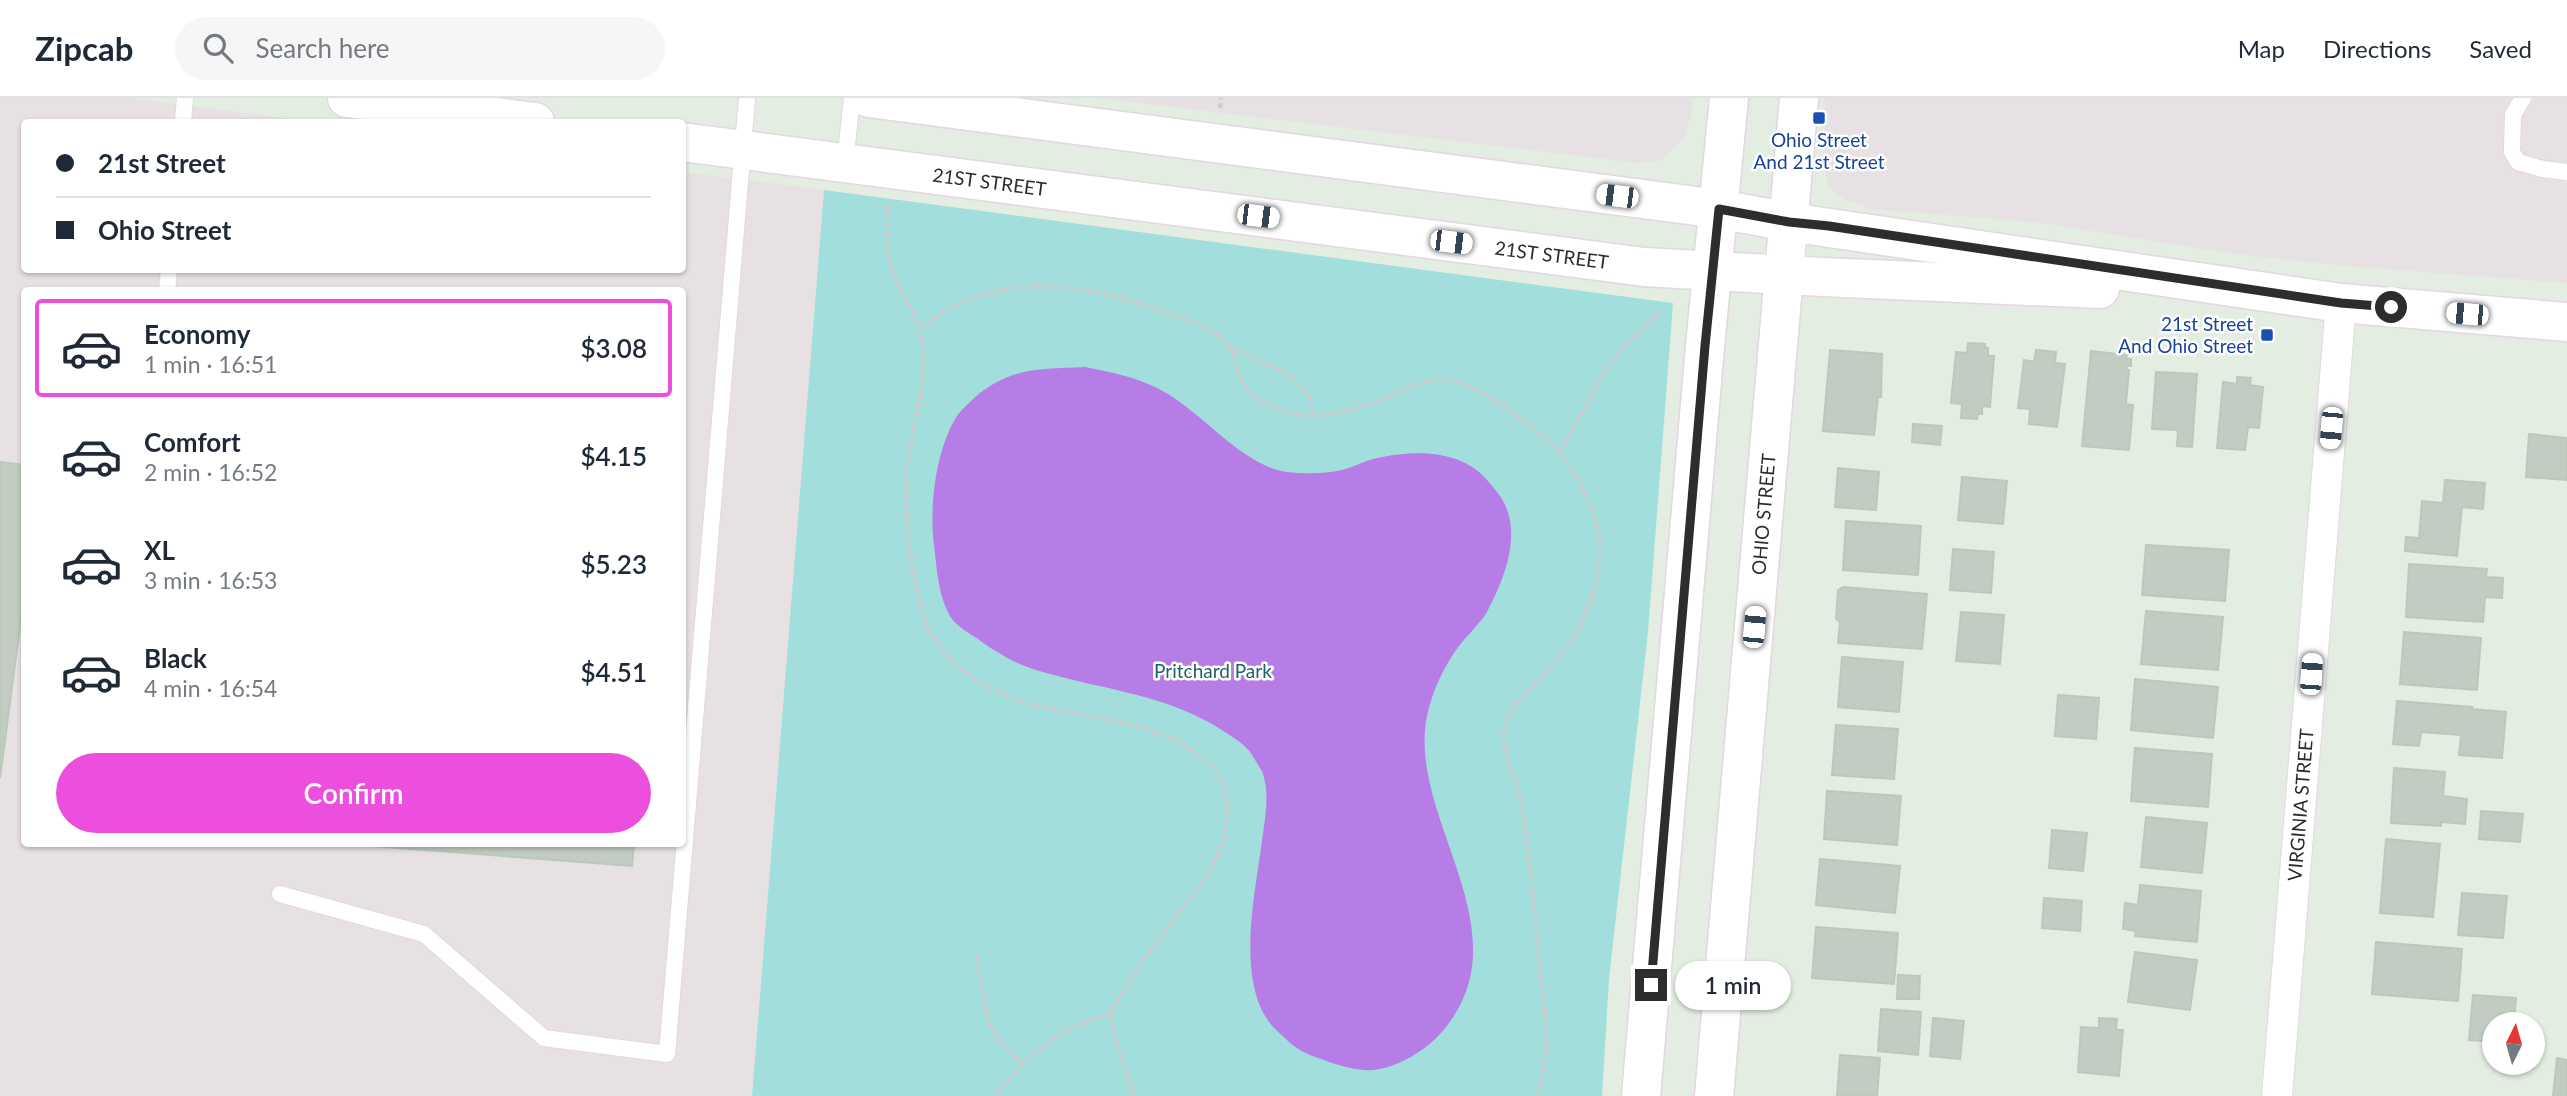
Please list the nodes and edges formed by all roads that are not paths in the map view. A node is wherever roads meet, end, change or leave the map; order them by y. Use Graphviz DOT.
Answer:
graph roads {
  1 [pos="185,98"];
  2 [pos="347,98"];
  3 [pos="747,98"];
  4 [pos="852,98"];
  5 [pos="869,98"];
  6 [pos="1729,98"];
  7 [pos="1799,98"];
  8 [pos="2523,98"];
  9 [pos="183,119"];
  10 [pos="512,119"];
  11 [pos="686,142"];
  12 [pos="743,149"];
  13 [pos="845,163"];
  14 [pos="2567,172"];
  15 [pos="1719,209"];
  16 [pos="1789,222"];
  17 [pos="1713,270"];
  18 [pos="1784,273"];
  19 [pos="2299,297"];
  20 [pos="2341,303"];
  21 [pos="2567,322"];
  22 [pos="686,828"];
  23 [pos="684,847"];
  24 [pos="281,894"];
  25 [pos="1641,1096"];
  26 [pos="1714,1096"];
  27 [pos="2277,1096"];
  1 -- 9 [label="lane"];
  2 -- 10 [label="street"];
  3 -- 12 [label="lane"];
  4 -- 13 [label="lane"];
  5 -- 15 [label="street, 21ST STREET"];
  6 -- 15 [label="street"];
  7 -- 16 [label="street, OHIO STREET"];
  8 -- 14 [label="lane"];
  11 -- 12 [label="street, 21ST STREET"];
  12 -- 13 [label="street, 21ST STREET"];
  12 -- 22 [label="lane"];
  13 -- 17 [label="street, 21ST STREET"];
  15 -- 16 [label="street, 21ST STREET"];
  15 -- 17 [label="street"];
  16 -- 18 [label="street, OHIO STREET"];
  16 -- 19 [label="street, 21ST STREET"];
  17 -- 18 [label="street, 21ST STREET"];
  17 -- 25 [label="street"];
  18 -- 19 [label="street, 21ST STREET"];
  18 -- 26 [label="street, OHIO STREET"];
  19 -- 20 [label="street, 21ST STREET"];
  20 -- 21 [label="street, 21ST STREET"];
  20 -- 27 [label="street, VIRGINIA STREET"];
  23 -- 24 [label="lane"];
}
